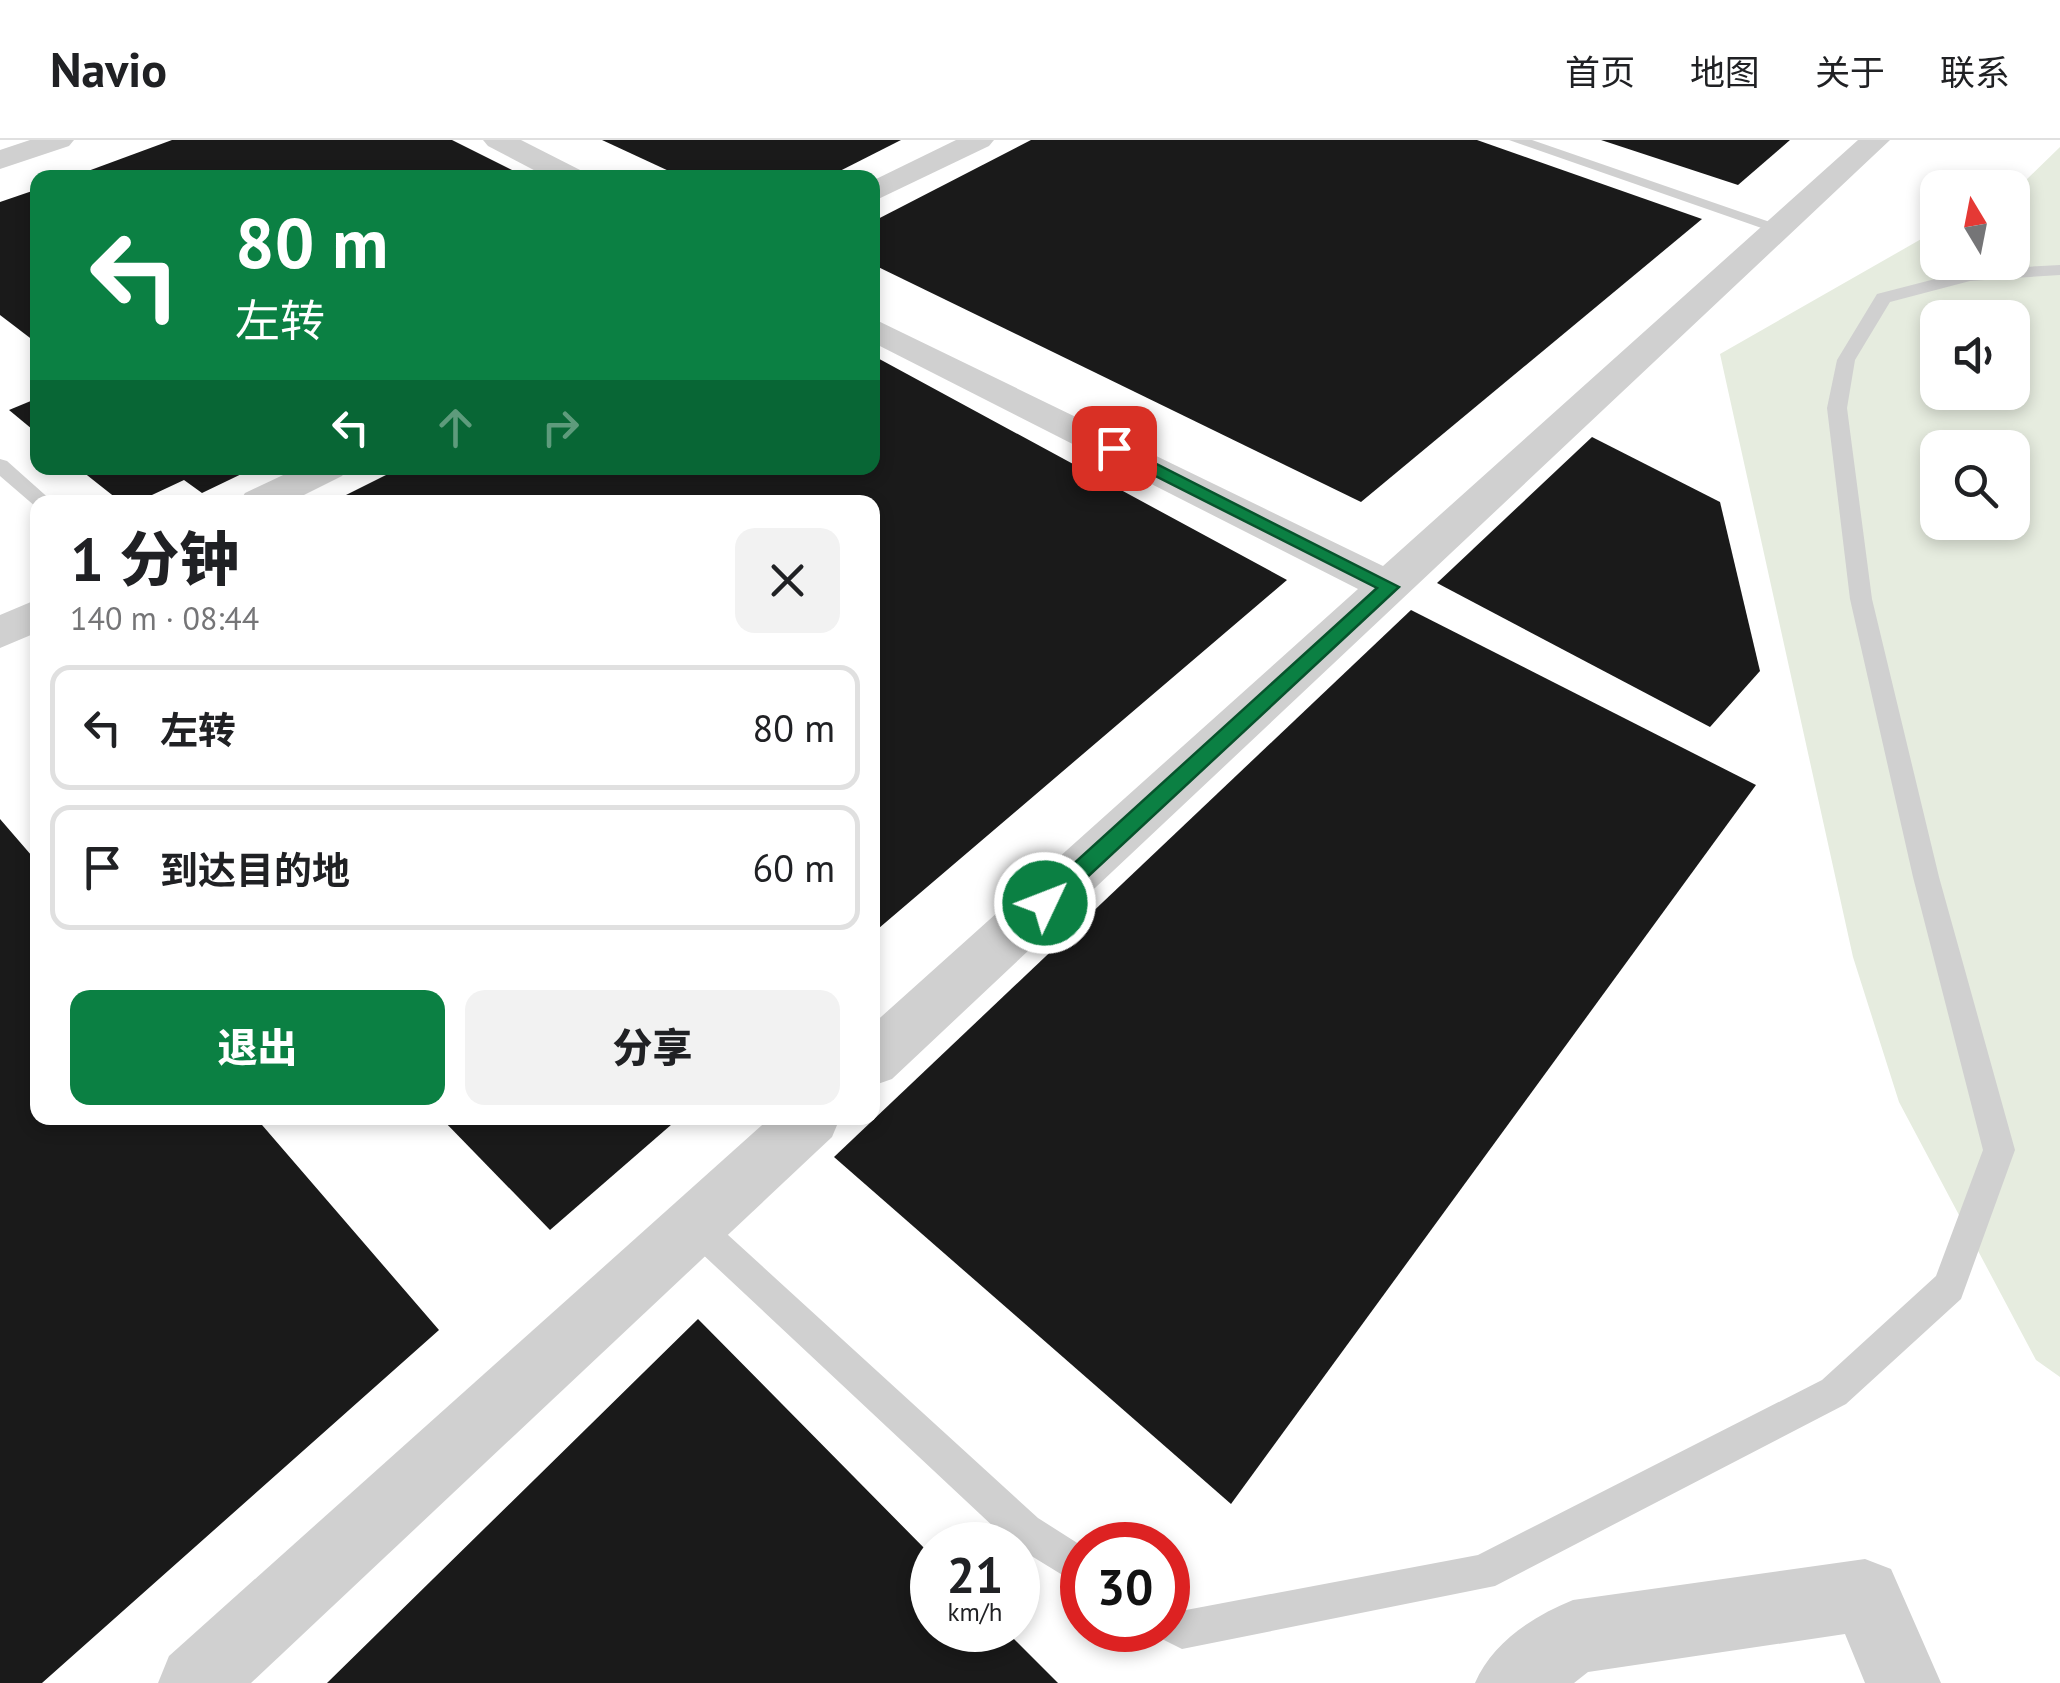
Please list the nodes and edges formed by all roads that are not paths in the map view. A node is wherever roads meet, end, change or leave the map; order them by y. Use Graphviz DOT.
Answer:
graph roads {
  1 [pos="59,140"];
  2 [pos="498,140"];
  3 [pos="979,140"];
  4 [pos="1517,140"];
  5 [pos="1875,140"];
  6 [pos="0,160"];
  7 [pos="557,170"];
  8 [pos="880,190"];
  9 [pos="1779,228"];
  10 [pos="2060,270"];
  11 [pos="880,332"];
  12 [pos="0,464"];
  13 [pos="314,475"];
  14 [pos="35,495"];
  15 [pos="273,495"];
  16 [pos="1389,587"];
  17 [pos="30,618"];
  18 [pos="0,633"];
  19 [pos="880,1054"];
  20 [pos="803,1125"];
  21 [pos="694,1224"];
  22 [pos="1060,1554"];
  23 [pos="1190,1629"];
  24 [pos="196,1683"];
  25 [pos="1513,1683"];
  26 [pos="1902,1683"];
  1 -- 6 [label="street"];
  2 -- 7 [label="street"];
  3 -- 8 [label="street"];
  4 -- 9 [label="lane"];
  5 -- 9 [label="street"];
  9 -- 16 [label="street"];
  10 -- 23 [label="lane"];
  11 -- 16 [label="street"];
  12 -- 14 [label="lane"];
  13 -- 15 [label="street"];
  16 -- 19 [label="street"];
  17 -- 18 [label="street"];
  20 -- 21 [label="street"];
  21 -- 22 [label="lane"];
  21 -- 24 [label="street"];
  25 -- 26 [label="street"];
}
